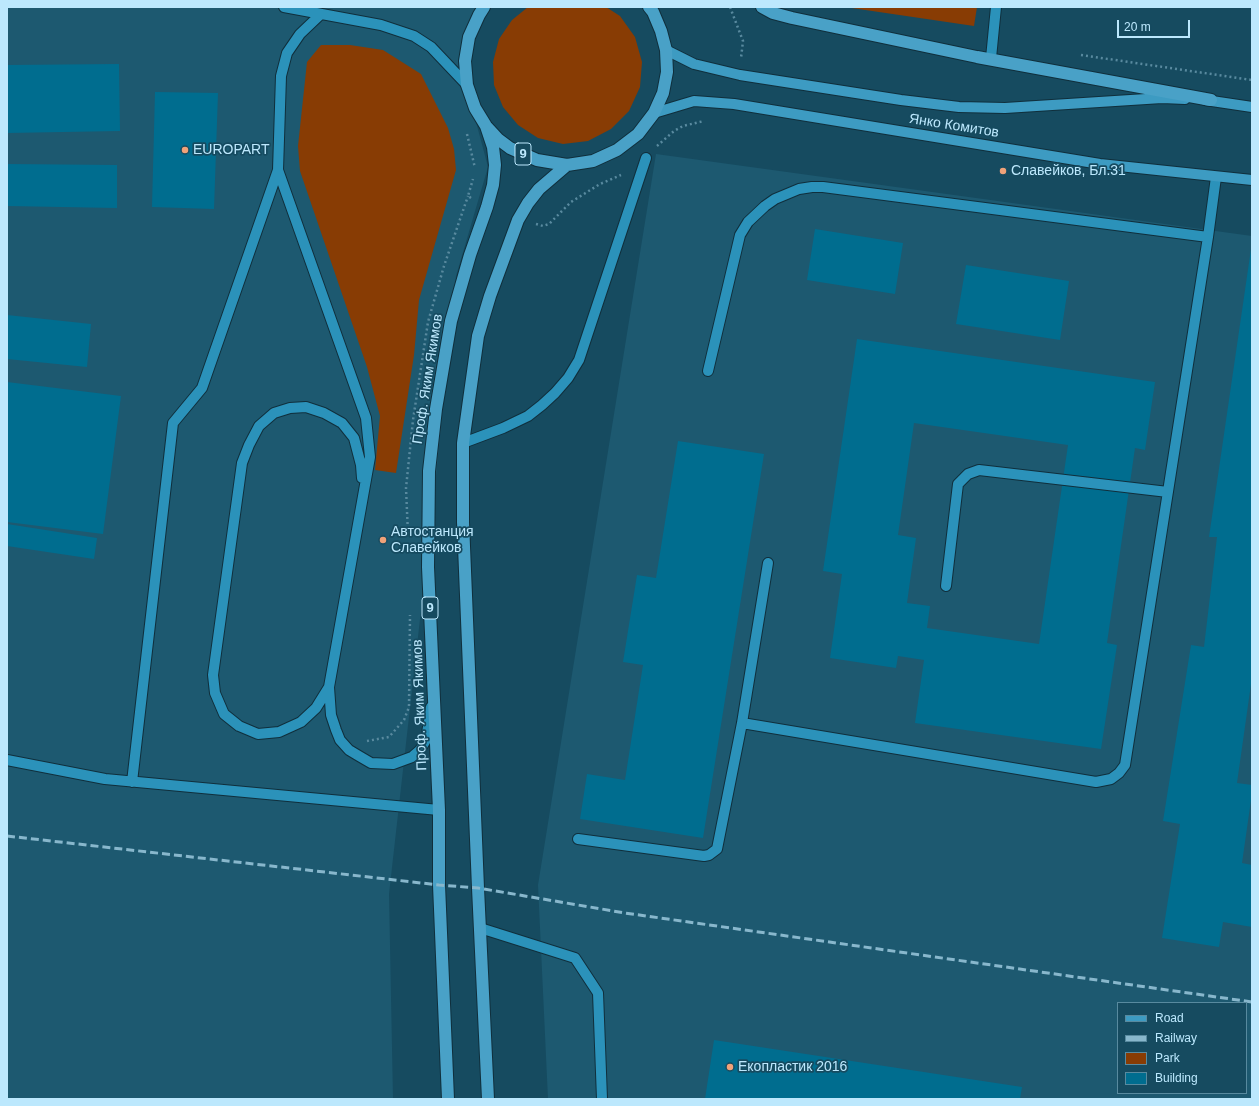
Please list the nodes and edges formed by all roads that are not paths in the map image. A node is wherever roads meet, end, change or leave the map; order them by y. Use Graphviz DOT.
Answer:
graph roads {
  1 [pos="284,7"];
  2 [pos="484,7"];
  3 [pos="762,7"];
  4 [pos="996,7"];
  5 [pos="651,9"];
  6 [pos="321,14"];
  7 [pos="666,50"];
  8 [pos="991,58"];
  9 [pos="468,85"];
  10 [pos="1211,100"];
  11 [pos="1252,107"];
  12 [pos="654,113"];
  13 [pos="486,126"];
  14 [pos="646,158"];
  15 [pos="567,165"];
  16 [pos="278,170"];
  17 [pos="1216,177"];
  18 [pos="1252,180"];
  19 [pos="1208,237"];
  20 [pos="708,370"];
  21 [pos="462,442"];
  22 [pos="364,492"];
  23 [pos="1168,492"];
  24 [pos="768,563"];
  25 [pos="946,586"];
  26 [pos="329,687"];
  27 [pos="434,687"];
  28 [pos="742,723"];
  29 [pos="7,760"];
  30 [pos="132,782"];
  31 [pos="439,810"];
  32 [pos="578,839"];
  33 [pos="480,928"];
  34 [pos="448,1099"];
  35 [pos="488,1099"];
  36 [pos="602,1099"];
  1 -- 6 [label="street"];
  2 -- 9 [label="highway, 9"];
  3 -- 8 [label="highway"];
  4 -- 8 [label="street"];
  5 -- 7 [label="highway, 9"];
  6 -- 9 [label="street"];
  6 -- 16 [label="street"];
  7 -- 10 [label="main road, Янко Комитов"];
  7 -- 12 [label="highway, 9"];
  8 -- 10 [label="highway"];
  9 -- 13 [label="highway, 9"];
  10 -- 11 [label="main road, Янко Комитов"];
  12 -- 15 [label="highway, 9"];
  12 -- 17 [label="main road, Янко Комитов"];
  13 -- 15 [label="highway, 9"];
  13 -- 27 [label="highway, Проф. Яким Якимов / 9"];
  14 -- 21 [label="street"];
  15 -- 21 [label="highway, 9"];
  16 -- 22 [label="street"];
  16 -- 30 [label="street"];
  17 -- 18 [label="main road, Янко Комитов"];
  17 -- 19 [label="street"];
  19 -- 20 [label="street"];
  19 -- 23 [label="street"];
  21 -- 33 [label="highway, 9"];
  22 -- 26 [label="street"];
  22 -- 26 [label="street"];
  23 -- 25 [label="street"];
  23 -- 28 [label="street"];
  24 -- 28 [label="street"];
  26 -- 27 [label="street"];
  27 -- 31 [label="highway, Проф. Яким Якимов / 9"];
  28 -- 32 [label="street"];
  29 -- 30 [label="street"];
  30 -- 31 [label="street"];
  31 -- 34 [label="highway, Проф. Яким Якимов / 9"];
  33 -- 35 [label="highway, 9"];
  33 -- 36 [label="street"];
}
